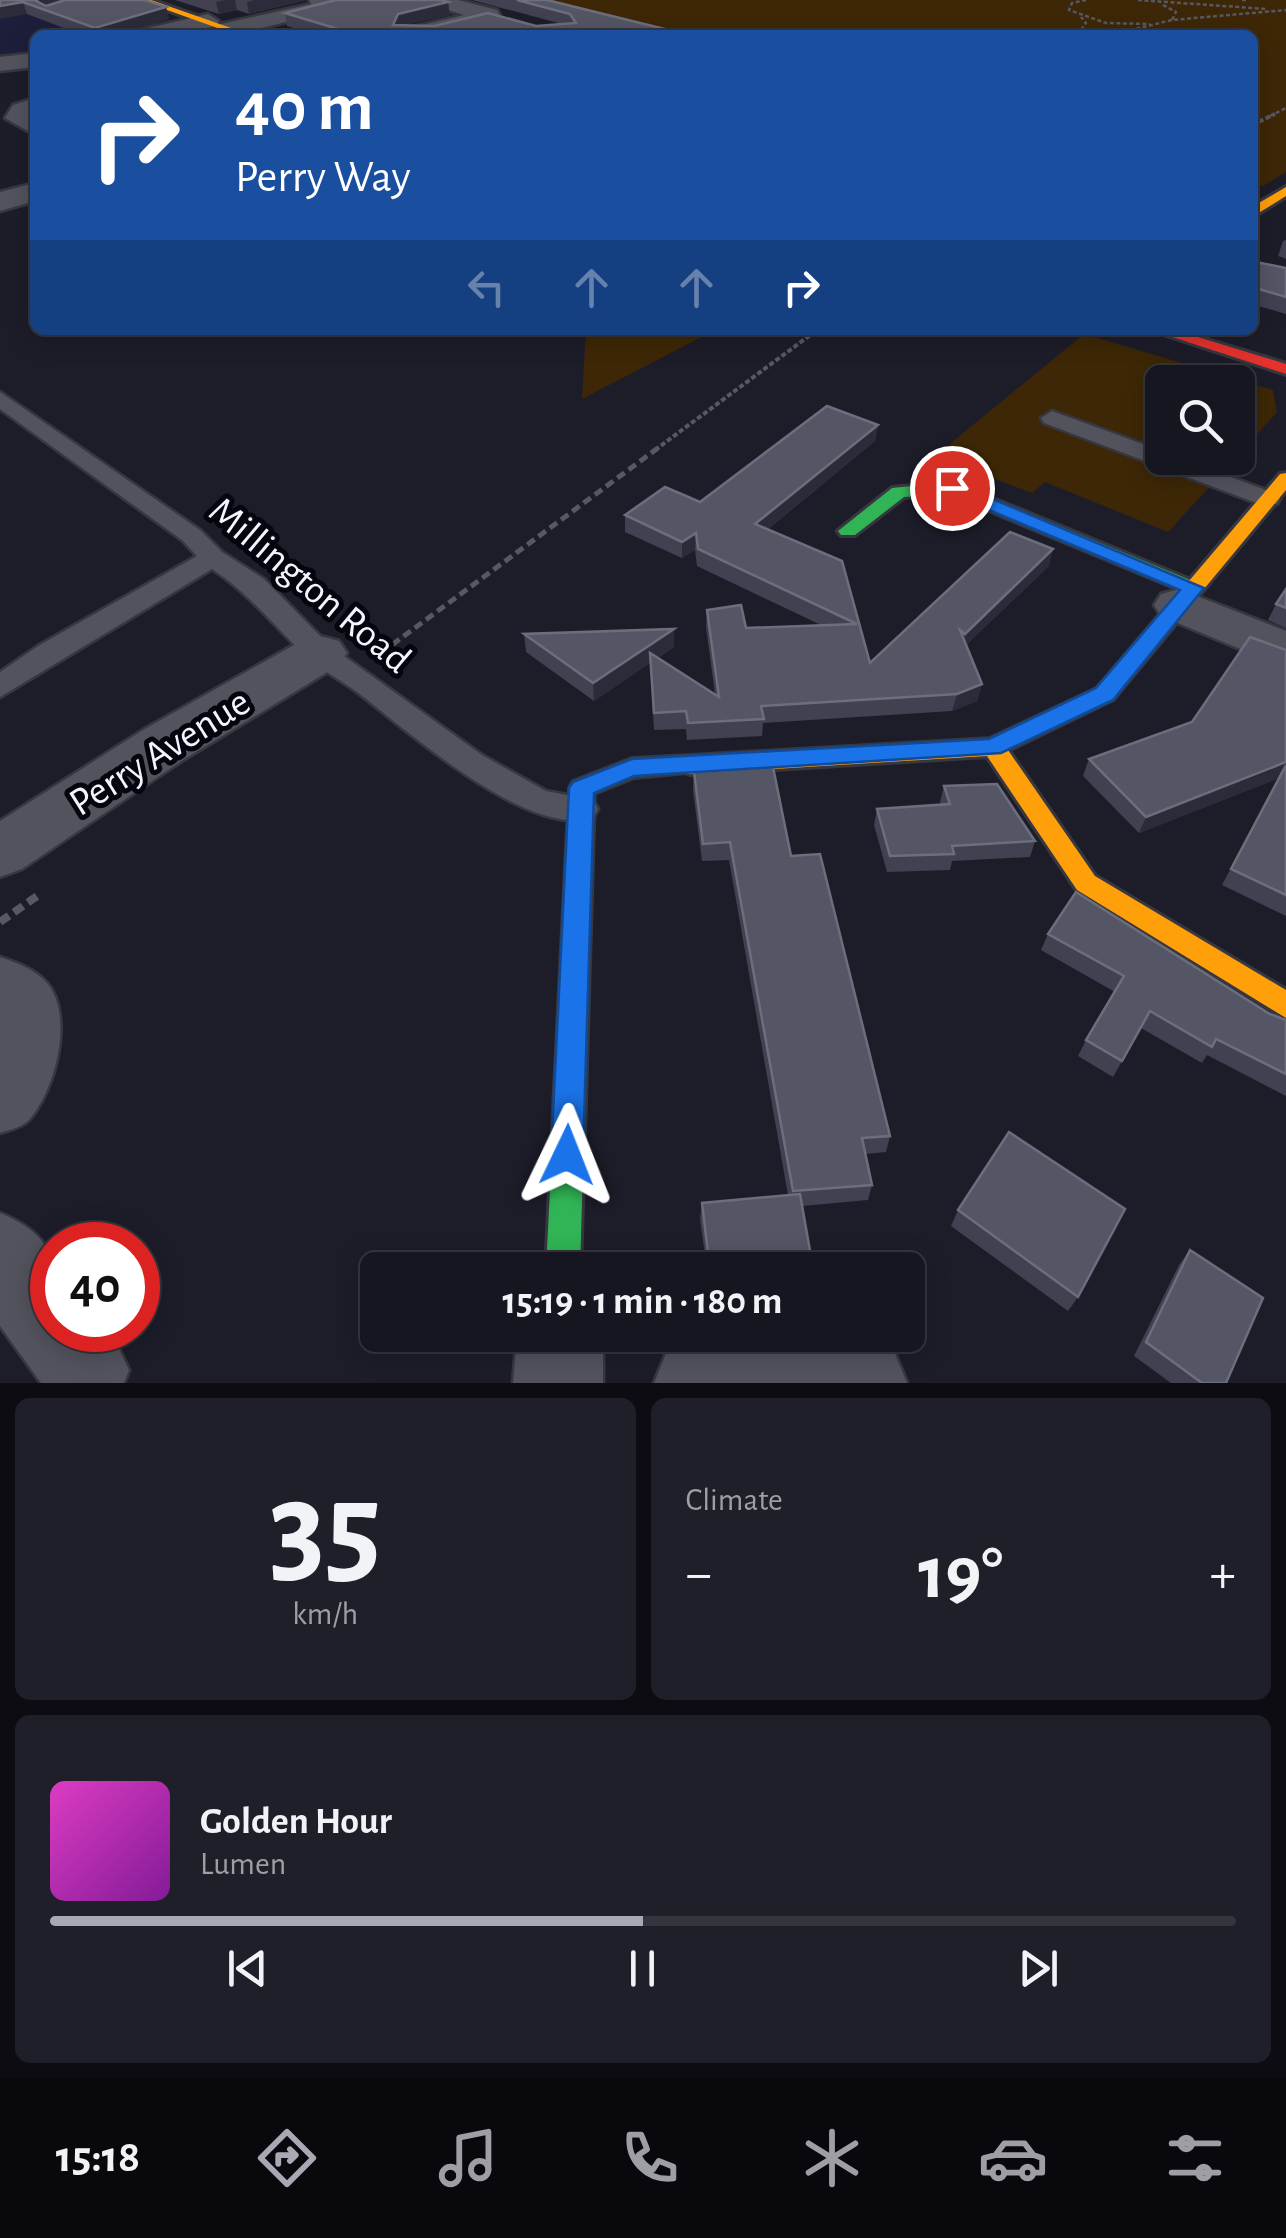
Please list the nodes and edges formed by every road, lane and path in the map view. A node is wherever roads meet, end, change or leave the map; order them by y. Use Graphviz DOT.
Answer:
graph roads {
  1 [pos="142,0"];
  2 [pos="319,0"];
  3 [pos="436,0"];
  4 [pos="1067,0"];
  5 [pos="1086,0"];
  6 [pos="1138,0"];
  7 [pos="1245,0"];
  8 [pos="1153,2"];
  9 [pos="1072,3"];
  10 [pos="1249,8"];
  11 [pos="1286,11"];
  12 [pos="1081,16"];
  13 [pos="1172,20"];
  14 [pos="1156,24"];
  15 [pos="228,28"];
  16 [pos="434,30"];
  17 [pos="1081,30"];
  18 [pos="1132,30"];
  19 [pos="30,61"];
  20 [pos="0,64"];
  21 [pos="30,108"];
  22 [pos="1286,108"];
  23 [pos="1258,122"];
  24 [pos="30,124"];
  25 [pos="1286,191"];
  26 [pos="30,193"];
  27 [pos="0,202"];
  28 [pos="1258,210"];
  29 [pos="810,335"];
  30 [pos="1175,335"];
  31 [pos="1286,369"];
  32 [pos="0,399"];
  33 [pos="1052,418"];
  34 [pos="1286,478"];
  35 [pos="1268,499"];
  36 [pos="848,532"];
  37 [pos="213,558"];
  38 [pos="1186,596"];
  39 [pos="1286,651"];
  40 [pos="336,663"];
  41 [pos="0,688"];
  42 [pos="993,747"];
  43 [pos="581,809"];
  44 [pos="0,852"];
  45 [pos="48,888"];
  46 [pos="0,922"];
  47 [pos="0,987"];
  48 [pos="1286,1005"];
  49 [pos="0,1098"];
  50 [pos="563,1252"];
  51 [pos="0,1254"];
  52 [pos="30,1295"];
  53 [pos="559,1352"];
  54 [pos="558,1383"];
  55 [pos="699,1383"];
  56 [pos="862,1383"];
  1 -- 15 [label="street"];
  2 -- 15 [label="street"];
  3 -- 16 [label="street"];
  4 -- 9 [label="path"];
  5 -- 9 [label="path"];
  6 -- 8 [label="path"];
  7 -- 10 [label="path"];
  8 -- 10 [label="path"];
  8 -- 13 [label="path"];
  9 -- 12 [label="path"];
  10 -- 11 [label="path"];
  11 -- 13 [label="path"];
  12 -- 14 [label="path"];
  12 -- 17 [label="path"];
  13 -- 14 [label="path"];
  14 -- 18 [label="path"];
  19 -- 20 [label="street"];
  21 -- 24 [label="street"];
  22 -- 23 [label="path"];
  25 -- 28 [label="street"];
  26 -- 27 [label="street"];
  29 -- 40 [label="path"];
  30 -- 31 [label="street"];
  32 -- 37 [label="lane, Millington Road"];
  33 -- 35 [label="lane"];
  34 -- 35 [label="street"];
  35 -- 38 [label="street"];
  36 -- 38 [label="street"];
  37 -- 40 [label="lane, Millington Road"];
  37 -- 41 [label="lane"];
  38 -- 39 [label="street"];
  38 -- 42 [label="street"];
  40 -- 43 [label="lane, Millington Road"];
  40 -- 44 [label="street, Perry Avenue"];
  42 -- 43 [label="street"];
  42 -- 48 [label="street"];
  43 -- 50 [label="street"];
  45 -- 46 [label="path"];
  47 -- 49 [label="street"];
  51 -- 52 [label="street"];
  53 -- 54 [label="street"];
  55 -- 56 [label="street"];
}
